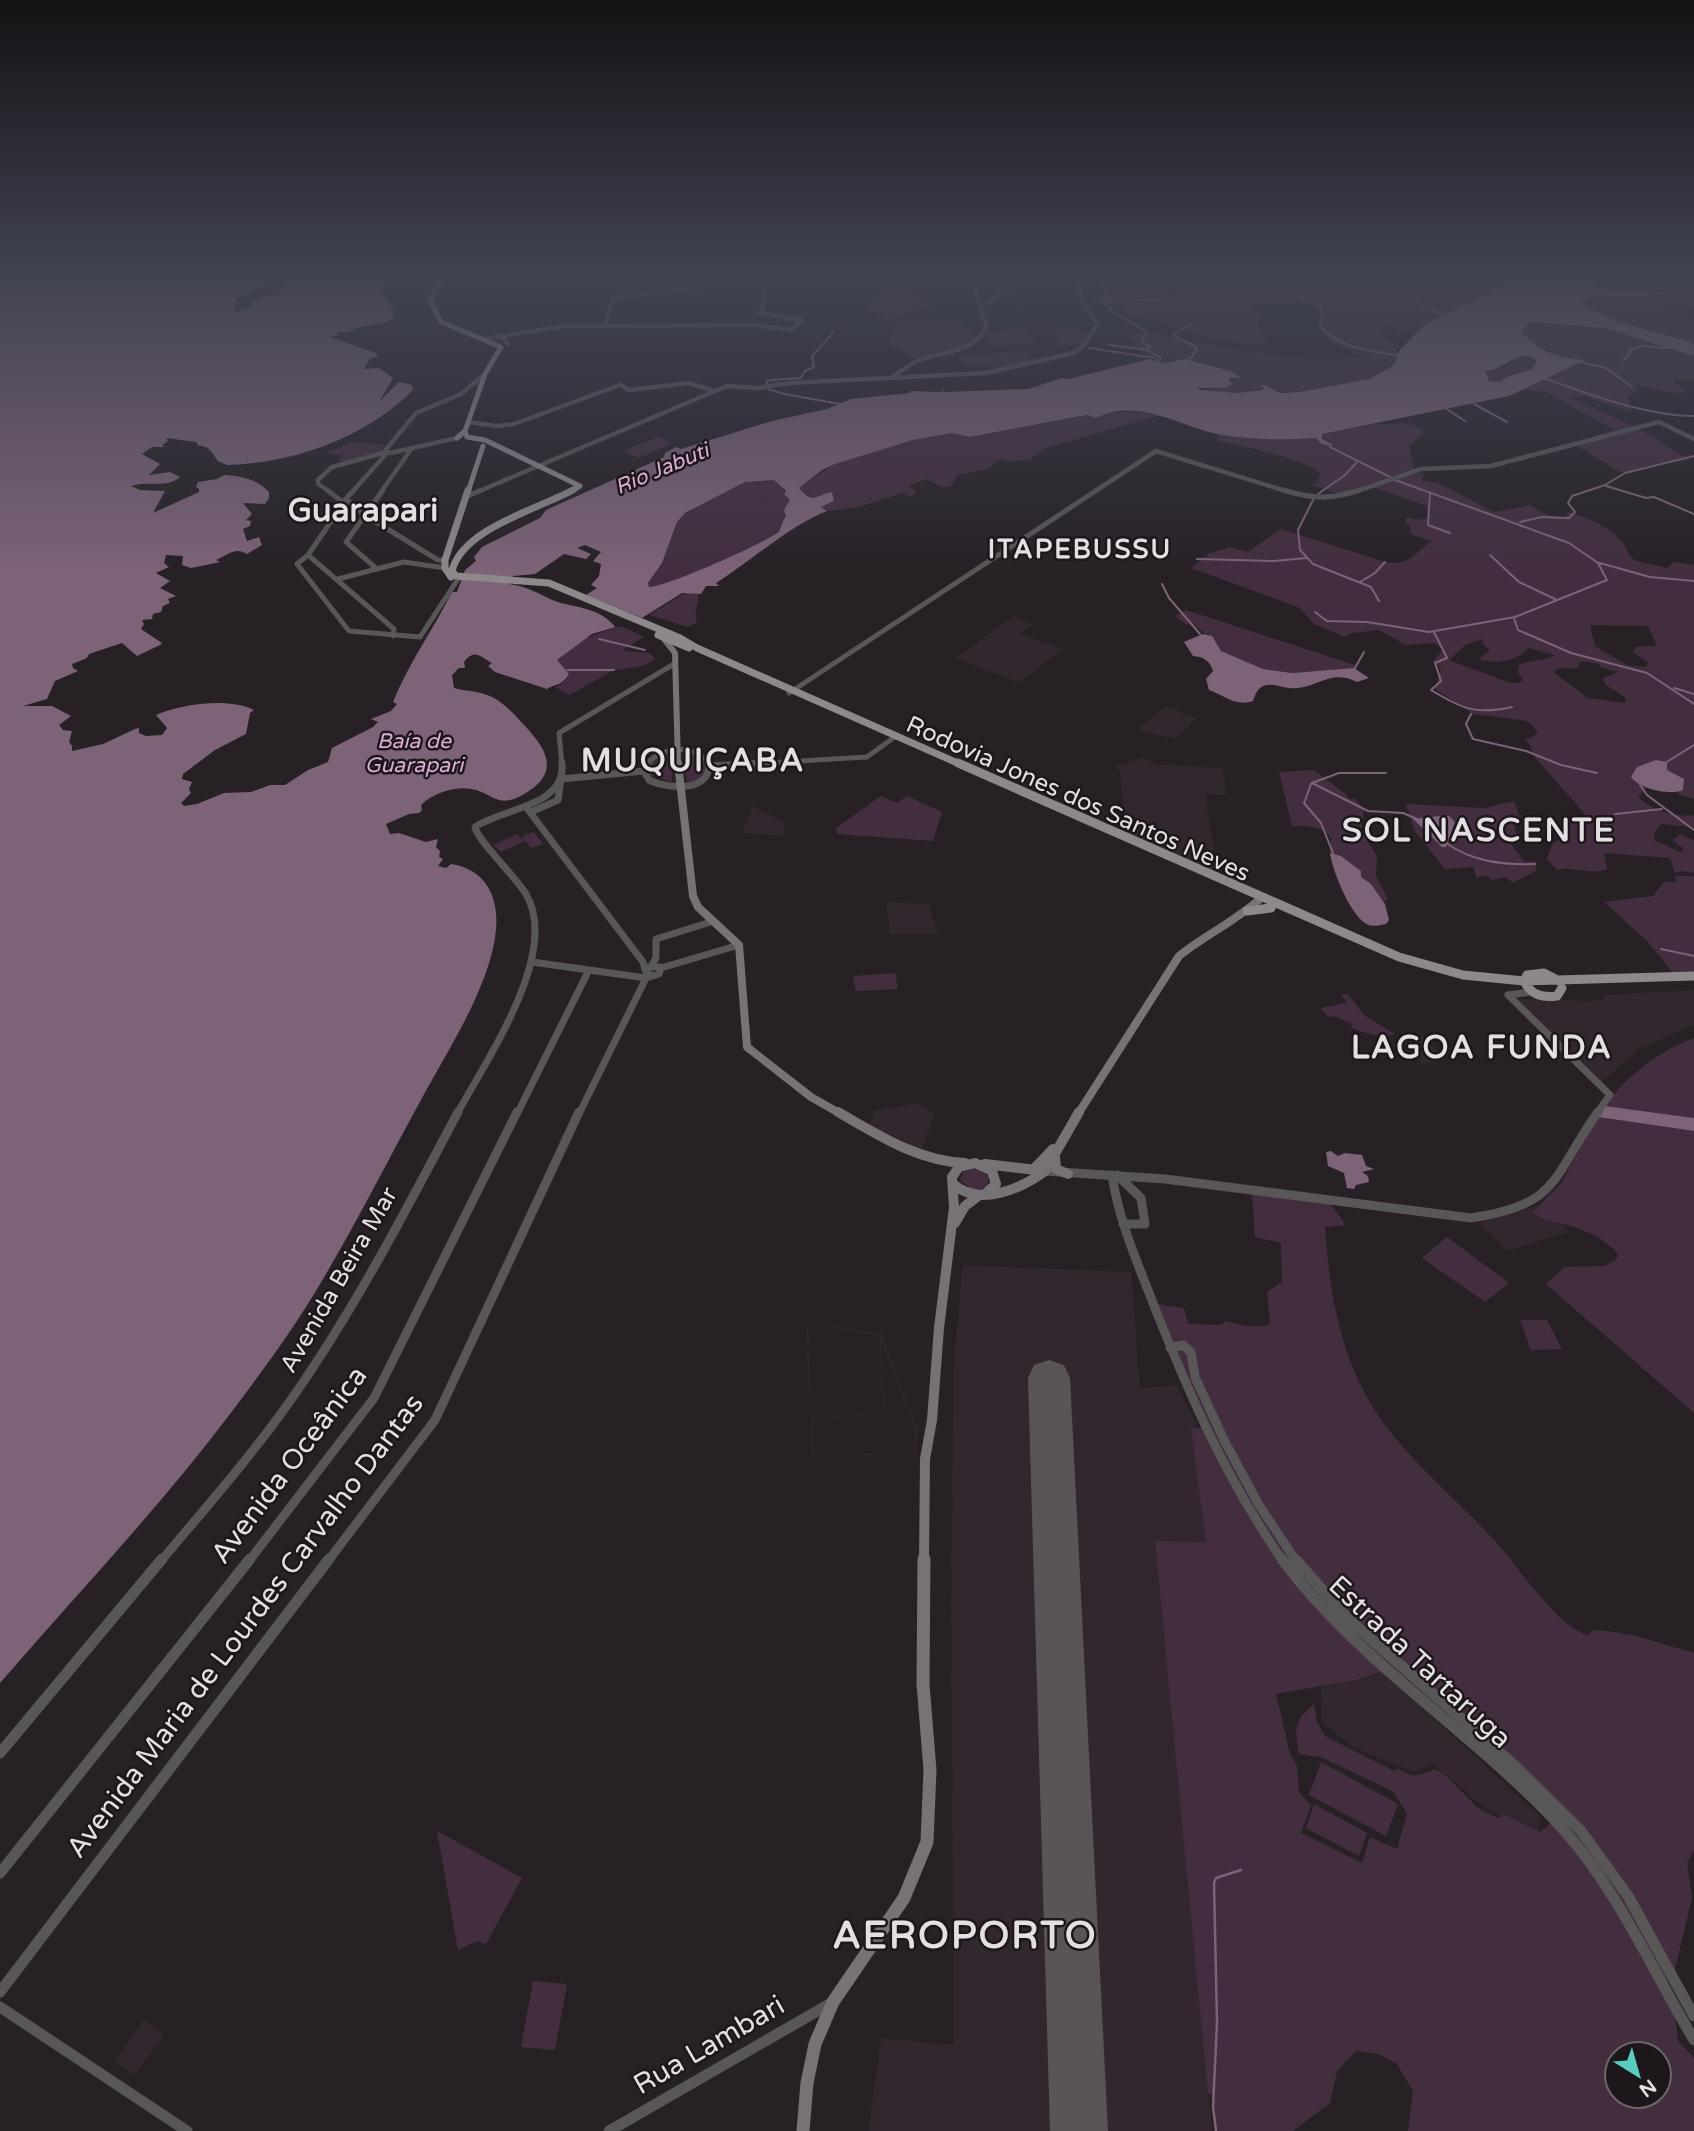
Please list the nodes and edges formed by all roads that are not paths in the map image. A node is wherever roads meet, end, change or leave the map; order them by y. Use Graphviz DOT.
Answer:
graph roads {
  1 [pos="482,376"];
  2 [pos="484,376"];
  3 [pos="894,376"];
  4 [pos="936,376"];
  5 [pos="890,379"];
  6 [pos="714,391"];
  7 [pos="468,422"];
  8 [pos="465,431"];
  9 [pos="457,438"];
  10 [pos="1694,439"];
  11 [pos="491,443"];
  12 [pos="483,446"];
  13 [pos="412,448"];
  14 [pos="384,454"];
  15 [pos="539,466"];
  16 [pos="467,496"];
  17 [pos="346,502"];
  18 [pos="363,514"];
  19 [pos="451,541"];
  20 [pos="468,542"];
  21 [pos="307,557"];
  22 [pos="440,563"];
  23 [pos="377,569"];
  24 [pos="338,579"];
  25 [pos="457,579"];
  26 [pos="514,580"];
  27 [pos="439,593"];
  28 [pos="447,595"];
  29 [pos="394,633"];
  30 [pos="664,639"];
  31 [pos="684,644"];
  32 [pos="675,653"];
  33 [pos="674,664"];
  34 [pos="791,692"];
  35 [pos="894,738"];
  36 [pos="677,750"];
  37 [pos="710,766"];
  38 [pos="644,771"];
  39 [pos="561,779"];
  40 [pos="679,788"];
  41 [pos="528,809"];
  42 [pos="1256,899"];
  43 [pos="1271,908"];
  44 [pos="1247,911"];
  45 [pos="714,921"];
  46 [pos="739,945"];
  47 [pos="532,962"];
  48 [pos="648,969"];
  49 [pos="589,970"];
  50 [pos="1694,976"];
  51 [pos="1694,982"];
  52 [pos="1561,985"];
  53 [pos="1527,987"];
  54 [pos="1064,1135"];
  55 [pos="1055,1154"];
  56 [pos="940,1163"];
  57 [pos="977,1163"];
  58 [pos="1045,1171"];
  59 [pos="1068,1174"];
  60 [pos="1032,1175"];
  61 [pos="1118,1178"];
  62 [pos="953,1180"];
  63 [pos="982,1195"];
  64 [pos="1123,1224"];
  65 [pos="950,1238"];
  66 [pos="1170,1348"];
  67 [pos="0,1753"];
  68 [pos="0,1873"];
  69 [pos="0,1992"];
  70 [pos="833,2002"];
  71 [pos="0,2007"];
  72 [pos="1694,2016"];
  73 [pos="1694,2040"];
  74 [pos="187,2131"];
  75 [pos="609,2131"];
  76 [pos="803,2131"];
  1 -- 14 [label="street"];
  2 -- 7 [label="main road"];
  3 -- 5 [label="street"];
  4 -- 5 [label="street"];
  5 -- 6 [label="street"];
  6 -- 7 [label="street"];
  6 -- 15 [label="street"];
  7 -- 8 [label="main road"];
  8 -- 9 [label="main road"];
  8 -- 11 [label="main road"];
  9 -- 12 [label="main road"];
  9 -- 13 [label="street"];
  10 -- 34 [label="street"];
  11 -- 12 [label="main road"];
  11 -- 15 [label="main road"];
  12 -- 16 [label="main road"];
  13 -- 14 [label="street"];
  13 -- 18 [label="street"];
  14 -- 17 [label="street"];
  14 -- 17 [label="street"];
  15 -- 16 [label="street"];
  15 -- 20 [label="main road"];
  16 -- 19 [label="main road"];
  17 -- 18 [label="street"];
  17 -- 21 [label="street"];
  18 -- 22 [label="street"];
  18 -- 23 [label="street"];
  19 -- 20 [label="main road"];
  19 -- 22 [label="main road"];
  20 -- 25 [label="main road"];
  21 -- 24 [label="street"];
  21 -- 29 [label="street"];
  22 -- 23 [label="street"];
  22 -- 25 [label="main road"];
  23 -- 24 [label="street"];
  24 -- 29 [label="street"];
  25 -- 26 [label="main road, Rodovia Jones dos Santos Neves"];
  25 -- 28 [label="street"];
  26 -- 30 [label="main road, Rodovia Jones dos Santos Neves"];
  26 -- 31 [label="main road, Rodovia Jones dos Santos Neves"];
  27 -- 28 [label="street"];
  28 -- 29 [label="street"];
  30 -- 31 [label="main road, Rodovia Jones dos Santos Neves"];
  30 -- 32 [label="main road"];
  31 -- 32 [label="main road"];
  31 -- 34 [label="main road, Rodovia Jones dos Santos Neves"];
  32 -- 33 [label="main road"];
  33 -- 36 [label="main road"];
  33 -- 39 [label="street"];
  34 -- 35 [label="main road, Rodovia Jones dos Santos Neves"];
  35 -- 37 [label="street"];
  35 -- 42 [label="main road, Rodovia Jones dos Santos Neves"];
  36 -- 37 [label="street"];
  36 -- 38 [label="street"];
  36 -- 40 [label="main road"];
  37 -- 40 [label="street"];
  38 -- 39 [label="street"];
  38 -- 40 [label="street"];
  39 -- 41 [label="street"];
  39 -- 41 [label="street"];
  40 -- 45 [label="main road"];
  41 -- 47 [label="street, Avenida Beira Mar"];
  41 -- 48 [label="street"];
  42 -- 43 [label="main road, Rodovia Jones dos Santos Neves"];
  42 -- 44 [label="main road"];
  42 -- 53 [label="main road, Rodovia Jones dos Santos Neves"];
  43 -- 44 [label="main road"];
  43 -- 53 [label="main road, Rodovia Jones dos Santos Neves"];
  44 -- 54 [label="main road"];
  45 -- 46 [label="main road"];
  45 -- 48 [label="street"];
  46 -- 48 [label="street"];
  46 -- 56 [label="main road"];
  47 -- 49 [label="street"];
  47 -- 67 [label="street, Avenida Beira Mar"];
  48 -- 49 [label="street"];
  48 -- 69 [label="street, Avenida Maria de Lourdes Carvalho Dantas"];
  49 -- 68 [label="street, Avenida Oceânica"];
  50 -- 52 [label="main road, Rodovia Jones dos Santos Neves"];
  51 -- 52 [label="main road, Rodovia Jones dos Santos Neves"];
  52 -- 53 [label="main road, Rodovia Jones dos Santos Neves"];
  52 -- 53 [label="main road"];
  53 -- 61 [label="street"];
  54 -- 55 [label="main road"];
  54 -- 60 [label="main road"];
  55 -- 58 [label="main road"];
  55 -- 59 [label="main road"];
  56 -- 57 [label="main road"];
  56 -- 62 [label="main road"];
  57 -- 60 [label="main road"];
  57 -- 62 [label="main road"];
  57 -- 63 [label="main road"];
  58 -- 59 [label="street"];
  58 -- 60 [label="main road"];
  59 -- 61 [label="street"];
  60 -- 61 [label="street"];
  60 -- 63 [label="main road"];
  61 -- 64 [label="street, Estrada Tartaruga"];
  61 -- 64 [label="street"];
  62 -- 63 [label="main road"];
  62 -- 65 [label="main road"];
  63 -- 65 [label="main road"];
  64 -- 66 [label="street, Estrada Tartaruga"];
  65 -- 70 [label="main road"];
  66 -- 72 [label="street, Estrada Tartaruga"];
  66 -- 73 [label="street, Estrada Tartaruga"];
  70 -- 75 [label="street, Rua Lambari"];
  70 -- 76 [label="main road"];
  71 -- 74 [label="street"];
}
